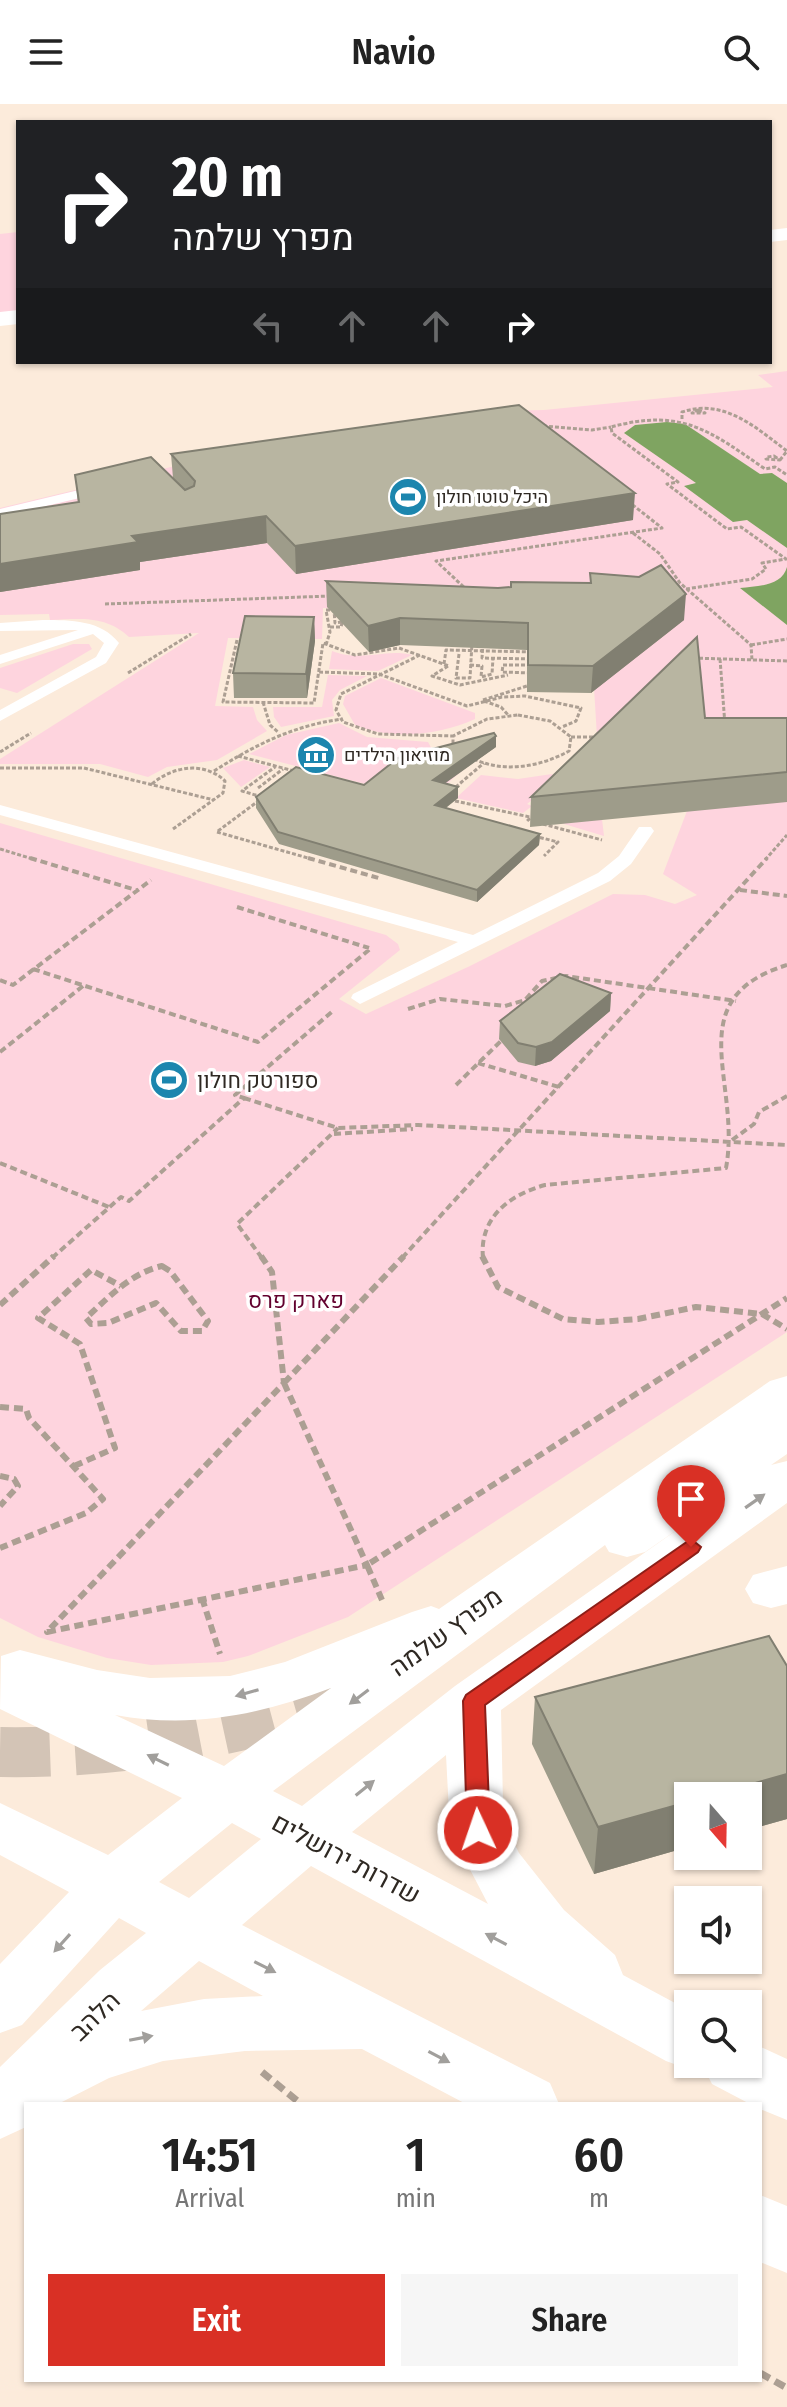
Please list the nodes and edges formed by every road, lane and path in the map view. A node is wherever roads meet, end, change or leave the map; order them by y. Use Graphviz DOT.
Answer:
graph roads {
  1 [pos="682,419"];
  2 [pos="530,426"];
  3 [pos="611,427"];
  4 [pos="780,460"];
  5 [pos="787,465"];
  6 [pos="775,467"];
  7 [pos="786,474"];
  8 [pos="114,485"];
  9 [pos="626,500"];
  10 [pos="0,513"];
  11 [pos="632,532"];
  12 [pos="680,583"];
  13 [pos="664,584"];
  14 [pos="686,589"];
  15 [pos="453,592"];
  16 [pos="344,596"];
  17 [pos="105,604"];
  18 [pos="346,610"];
  19 [pos="342,622"];
  20 [pos="0,627"];
  21 [pos="330,627"];
  22 [pos="96,629"];
  23 [pos="472,635"];
  24 [pos="484,636"];
  25 [pos="447,639"];
  26 [pos="787,639"];
  27 [pos="237,640"];
  28 [pos="326,645"];
  29 [pos="751,645"];
  30 [pos="461,647"];
  31 [pos="472,647"];
  32 [pos="483,647"];
  33 [pos="491,648"];
  34 [pos="446,650"];
  35 [pos="545,652"];
  36 [pos="459,654"];
  37 [pos="420,655"];
  38 [pos="502,655"];
  39 [pos="493,658"];
  40 [pos="693,658"];
  41 [pos="545,659"];
  42 [pos="720,659"];
  43 [pos="0,660"];
  44 [pos="752,660"];
  45 [pos="787,661"];
  46 [pos="444,664"];
  47 [pos="470,665"];
  48 [pos="545,666"];
  49 [pos="319,672"];
  50 [pos="517,673"];
  51 [pos="544,673"];
  52 [pos="379,674"];
  53 [pos="527,686"];
  54 [pos="482,700"];
  55 [pos="263,702"];
  56 [pos="0,716"];
  57 [pos="509,716"];
  58 [pos="343,719"];
  59 [pos="562,727"];
  60 [pos="279,732"];
  61 [pos="725,732"];
  62 [pos="453,736"];
  63 [pos="571,737"];
  64 [pos="597,737"];
  65 [pos="237,756"];
  66 [pos="484,763"];
  67 [pos="276,766"];
  68 [pos="0,768"];
  69 [pos="284,769"];
  70 [pos="214,771"];
  71 [pos="290,777"];
  72 [pos="152,784"];
  73 [pos="258,788"];
  74 [pos="446,795"];
  75 [pos="214,800"];
  76 [pos="455,801"];
  77 [pos="0,810"];
  78 [pos="537,813"];
  79 [pos="527,820"];
  80 [pos="645,831"];
  81 [pos="168,833"];
  82 [pos="529,834"];
  83 [pos="787,835"];
  84 [pos="603,841"];
  85 [pos="0,849"];
  86 [pos="544,856"];
  87 [pos="382,879"];
  88 [pos="165,885"];
  89 [pos="137,890"];
  90 [pos="739,890"];
  91 [pos="787,896"];
  92 [pos="224,903"];
  93 [pos="474,941"];
  94 [pos="787,965"];
  95 [pos="33,969"];
  96 [pos="0,980"];
  97 [pos="84,986"];
  98 [pos="650,989"];
  99 [pos="360,998"];
  100 [pos="728,998"];
  101 [pos="736,1001"];
  102 [pos="338,1006"];
  103 [pos="401,1011"];
  104 [pos="508,1034"];
  105 [pos="1,1051"];
  106 [pos="478,1063"];
  107 [pos="456,1085"];
  108 [pos="559,1087"];
  109 [pos="787,1096"];
  110 [pos="244,1098"];
  111 [pos="338,1128"];
  112 [pos="413,1129"];
  113 [pos="521,1129"];
  114 [pos="332,1134"];
  115 [pos="731,1141"];
  116 [pos="787,1145"];
  117 [pos="0,1163"];
  118 [pos="109,1207"];
  119 [pos="121,1286"];
  120 [pos="787,1298"];
  121 [pos="0,1305"];
  122 [pos="762,1314"];
  123 [pos="787,1329"];
  124 [pos="284,1383"];
  125 [pos="787,1392"];
  126 [pos="0,1407"];
  127 [pos="787,1431"];
  128 [pos="74,1466"];
  129 [pos="0,1476"];
  130 [pos="787,1478"];
  131 [pos="0,1506"];
  132 [pos="0,1548"];
  133 [pos="367,1565"];
  134 [pos="202,1598"];
  135 [pos="384,1604"];
  136 [pos="480,1622"];
  137 [pos="223,1662"];
  138 [pos="0,1665"];
  139 [pos="0,1685"];
  140 [pos="474,1701"];
  141 [pos="228,1794"];
  142 [pos="0,1827"];
  143 [pos="305,1837"];
  144 [pos="114,1884"];
  145 [pos="196,1931"];
  146 [pos="0,2006"];
  147 [pos="370,2021"];
  148 [pos="674,2032"];
  149 [pos="674,2034"];
  150 [pos="761,2078"];
  151 [pos="787,2091"];
  152 [pos="523,2102"];
  153 [pos="0,2112"];
  154 [pos="762,2228"];
  155 [pos="787,2241"];
  156 [pos="762,2374"];
  157 [pos="787,2388"];
  1 -- 3 [label="path"];
  1 -- 4 [label="path"];
  1 -- 6 [label="path"];
  2 -- 3 [label="path"];
  3 -- 14 [label="path"];
  5 -- 6 [label="path"];
  6 -- 7 [label="path"];
  8 -- 10 [label="lane"];
  9 -- 11 [label="path"];
  11 -- 12 [label="path"];
  11 -- 15 [label="path"];
  12 -- 13 [label="path"];
  12 -- 14 [label="path"];
  14 -- 29 [label="path"];
  16 -- 17 [label="path"];
  18 -- 19 [label="path"];
  19 -- 21 [label="path"];
  19 -- 21 [label="path"];
  20 -- 22 [label="lane"];
  21 -- 28 [label="path"];
  22 -- 43 [label="lane"];
  22 -- 56 [label="lane"];
  23 -- 31 [label="path"];
  24 -- 32 [label="path"];
  25 -- 34 [label="path"];
  26 -- 29 [label="path"];
  27 -- 55 [label="path"];
  28 -- 37 [label="path"];
  28 -- 49 [label="path"];
  29 -- 44 [label="path"];
  30 -- 31 [label="path"];
  31 -- 47 [label="path"];
  32 -- 33 [label="path"];
  32 -- 39 [label="path"];
  33 -- 34 [label="path"];
  33 -- 38 [label="path"];
  34 -- 46 [label="path"];
  35 -- 38 [label="path"];
  36 -- 47 [label="path"];
  37 -- 46 [label="path"];
  37 -- 52 [label="path"];
  38 -- 39 [label="path"];
  38 -- 41 [label="path"];
  39 -- 47 [label="path"];
  40 -- 42 [label="path"];
  42 -- 44 [label="path"];
  42 -- 61 [label="path"];
  44 -- 45 [label="path"];
  46 -- 50 [label="path"];
  48 -- 50 [label="path"];
  49 -- 52 [label="path"];
  49 -- 55 [label="path"];
  50 -- 51 [label="path"];
  52 -- 54 [label="path"];
  52 -- 58 [label="path"];
  53 -- 54 [label="path"];
  54 -- 57 [label="path"];
  54 -- 59 [label="path"];
  55 -- 60 [label="path"];
  57 -- 59 [label="path"];
  57 -- 62 [label="path"];
  58 -- 60 [label="path"];
  58 -- 62 [label="path"];
  59 -- 63 [label="path"];
  60 -- 65 [label="path"];
  62 -- 66 [label="path"];
  63 -- 64 [label="path"];
  63 -- 66 [label="path"];
  65 -- 67 [label="path"];
  65 -- 70 [label="path"];
  66 -- 74 [label="path"];
  67 -- 69 [label="path"];
  67 -- 87 [label="path"];
  68 -- 72 [label="path"];
  69 -- 71 [label="path"];
  69 -- 73 [label="path"];
  70 -- 72 [label="path"];
  70 -- 75 [label="path"];
  72 -- 75 [label="path"];
  75 -- 81 [label="path"];
  76 -- 79 [label="path"];
  77 -- 93 [label="lane"];
  78 -- 79 [label="path"];
  79 -- 84 [label="path"];
  80 -- 93 [label="lane"];
  82 -- 86 [label="path"];
  83 -- 90 [label="path"];
  85 -- 89 [label="path"];
  88 -- 89 [label="path"];
  89 -- 95 [label="path"];
  90 -- 91 [label="path"];
  90 -- 98 [label="path"];
  92 -- 97 [label="path"];
  93 -- 99 [label="lane"];
  94 -- 100 [label="path"];
  95 -- 96 [label="path"];
  95 -- 97 [label="path"];
  97 -- 105 [label="path"];
  98 -- 100 [label="path"];
  98 -- 103 [label="path"];
  98 -- 108 [label="path"];
  100 -- 101 [label="path"];
  100 -- 115 [label="path"];
  102 -- 110 [label="path"];
  104 -- 106 [label="path"];
  106 -- 107 [label="path"];
  106 -- 108 [label="path"];
  108 -- 113 [label="path"];
  109 -- 115 [label="path"];
  110 -- 111 [label="path"];
  110 -- 118 [label="path"];
  111 -- 113 [label="path"];
  111 -- 114 [label="path"];
  112 -- 114 [label="path"];
  113 -- 115 [label="path"];
  113 -- 124 [label="path"];
  114 -- 124 [label="path"];
  115 -- 116 [label="path"];
  115 -- 122 [label="path"];
  117 -- 118 [label="path"];
  118 -- 121 [label="path"];
  119 -- 119 [label="path"];
  119 -- 128 [label="path"];
  120 -- 122 [label="path"];
  122 -- 123 [label="path"];
  122 -- 133 [label="path"];
  124 -- 133 [label="path"];
  124 -- 134 [label="path"];
  125 -- 136 [label="main road, מפרץ שלמה"];
  126 -- 128 [label="path"];
  127 -- 136 [label="main road"];
  128 -- 132 [label="path"];
  129 -- 131 [label="path"];
  140 -- 130 [label="main road, one-way"];
  133 -- 134 [label="path"];
  133 -- 135 [label="path"];
  134 -- 137 [label="path"];
  136 -- 138 [label="main road, one-way"];
  136 -- 141 [label="main road, מפרץ שלמה, one-way"];
  141 -- 139 [label="main road, שדרות ירושלים, one-way"];
  143 -- 140 [label="main road, one-way"];
  140 -- 148 [label="main road"];
  141 -- 143 [label="main road, שדרות ירושלים"];
  141 -- 144 [label="main road, מפרץ שלמה"];
  142 -- 144 [label="main road"];
  143 -- 145 [label="main road"];
  149 -- 143 [label="main road, שדרות ירושלים, one-way"];
  144 -- 145 [label="main road"];
  144 -- 146 [label="main road, one-way"];
  145 -- 147 [label="main road, one-way"];
  145 -- 153 [label="main road, הלהב"];
  147 -- 152 [label="main road, one-way"];
  153 -- 147 [label="main road, one-way"];
  150 -- 151 [label="main road"];
  154 -- 155 [label="main road"];
  156 -- 157 [label="path"];
}
